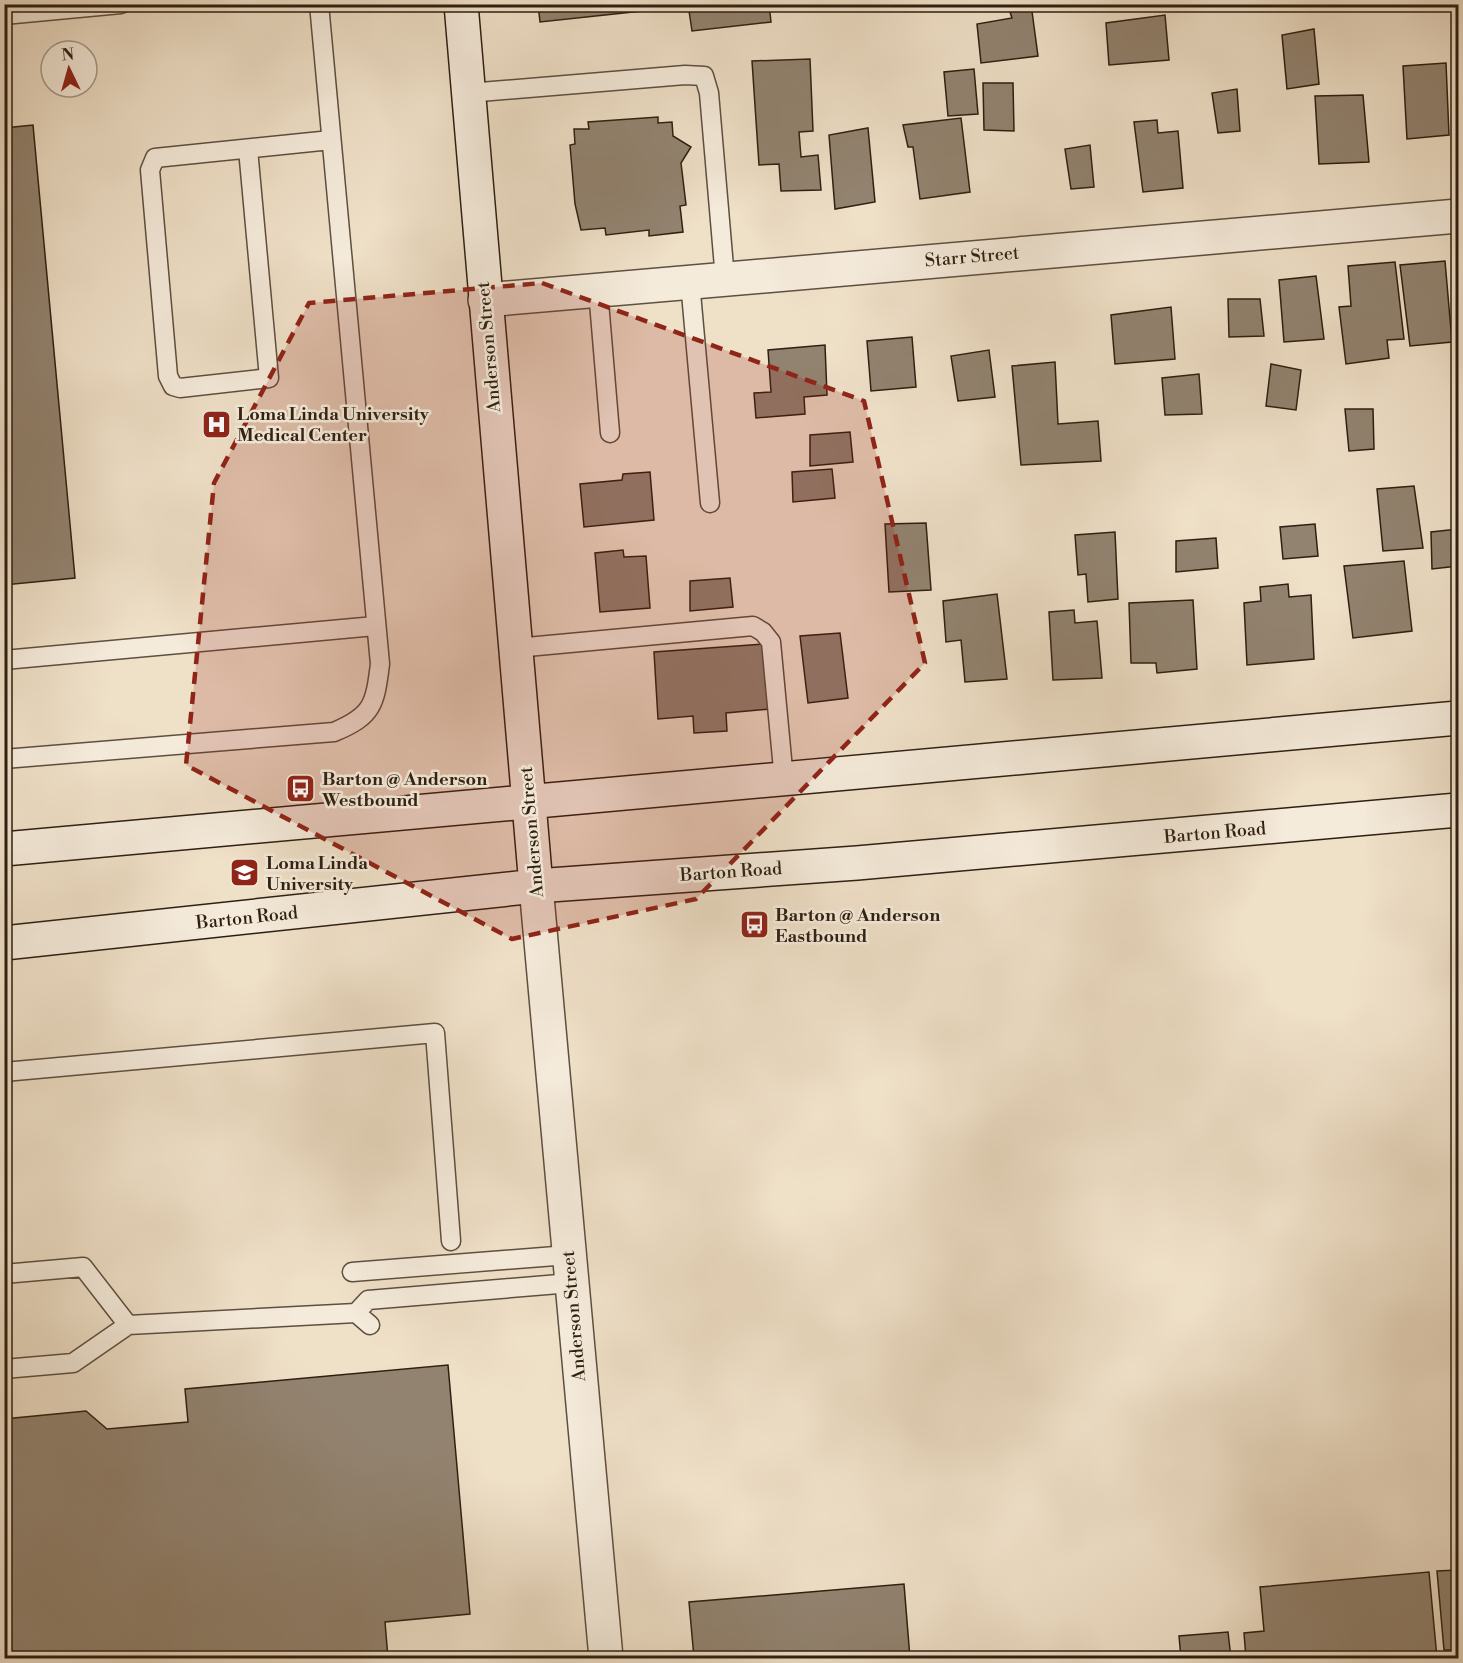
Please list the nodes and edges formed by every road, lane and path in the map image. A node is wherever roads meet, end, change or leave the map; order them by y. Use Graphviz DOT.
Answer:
graph roads {
  1 [pos="121,4"];
  2 [pos="319,4"];
  3 [pos="461,4"];
  4 [pos="4,15"];
  5 [pos="468,93"];
  6 [pos="331,140"];
  7 [pos="248,149"];
  8 [pos="1458,216"];
  9 [pos="725,279"];
  10 [pos="690,282"];
  11 [pos="597,290"];
  12 [pos="485,300"];
  13 [pos="610,433"];
  14 [pos="710,503"];
  15 [pos="375,626"];
  16 [pos="516,648"];
  17 [pos="4,660"];
  18 [pos="1458,718"];
  19 [pos="4,759"];
  20 [pos="784,780"];
  21 [pos="530,801"];
  22 [pos="1458,810"];
  23 [pos="4,849"];
  24 [pos="536,886"];
  25 [pos="4,943"];
  26 [pos="4,1072"];
  27 [pos="451,1241"];
  28 [pos="569,1269"];
  29 [pos="351,1272"];
  30 [pos="4,1274"];
  31 [pos="362,1306"];
  32 [pos="128,1325"];
  33 [pos="370,1325"];
  34 [pos="4,1370"];
  35 [pos="606,1659"];
  1 -- 4 [label="lane"];
  2 -- 6 [label="lane"];
  3 -- 5 [label="main road, Anderson Street"];
  5 -- 9 [label="lane"];
  5 -- 12 [label="main road, Anderson Street"];
  6 -- 7 [label="lane"];
  6 -- 15 [label="lane"];
  7 -- 7 [label="lane"];
  8 -- 9 [label="main road, Starr Street"];
  9 -- 10 [label="main road, Starr Street"];
  10 -- 11 [label="main road, Starr Street"];
  10 -- 14 [label="lane"];
  11 -- 12 [label="main road, Starr Street"];
  11 -- 13 [label="lane"];
  12 -- 16 [label="main road, Anderson Street"];
  15 -- 17 [label="lane"];
  15 -- 19 [label="lane"];
  16 -- 20 [label="lane"];
  16 -- 21 [label="main road, Anderson Street"];
  18 -- 20 [label="main road"];
  20 -- 21 [label="main road"];
  21 -- 23 [label="main road"];
  21 -- 24 [label="main road, Anderson Street"];
  22 -- 24 [label="main road, Barton Road"];
  24 -- 25 [label="main road, Barton Road"];
  24 -- 28 [label="main road, Anderson Street"];
  26 -- 27 [label="lane"];
  28 -- 29 [label="lane"];
  28 -- 31 [label="lane"];
  28 -- 35 [label="main road, Anderson Street"];
  30 -- 32 [label="lane"];
  31 -- 32 [label="lane"];
  31 -- 33 [label="lane"];
  32 -- 34 [label="lane"];
}
